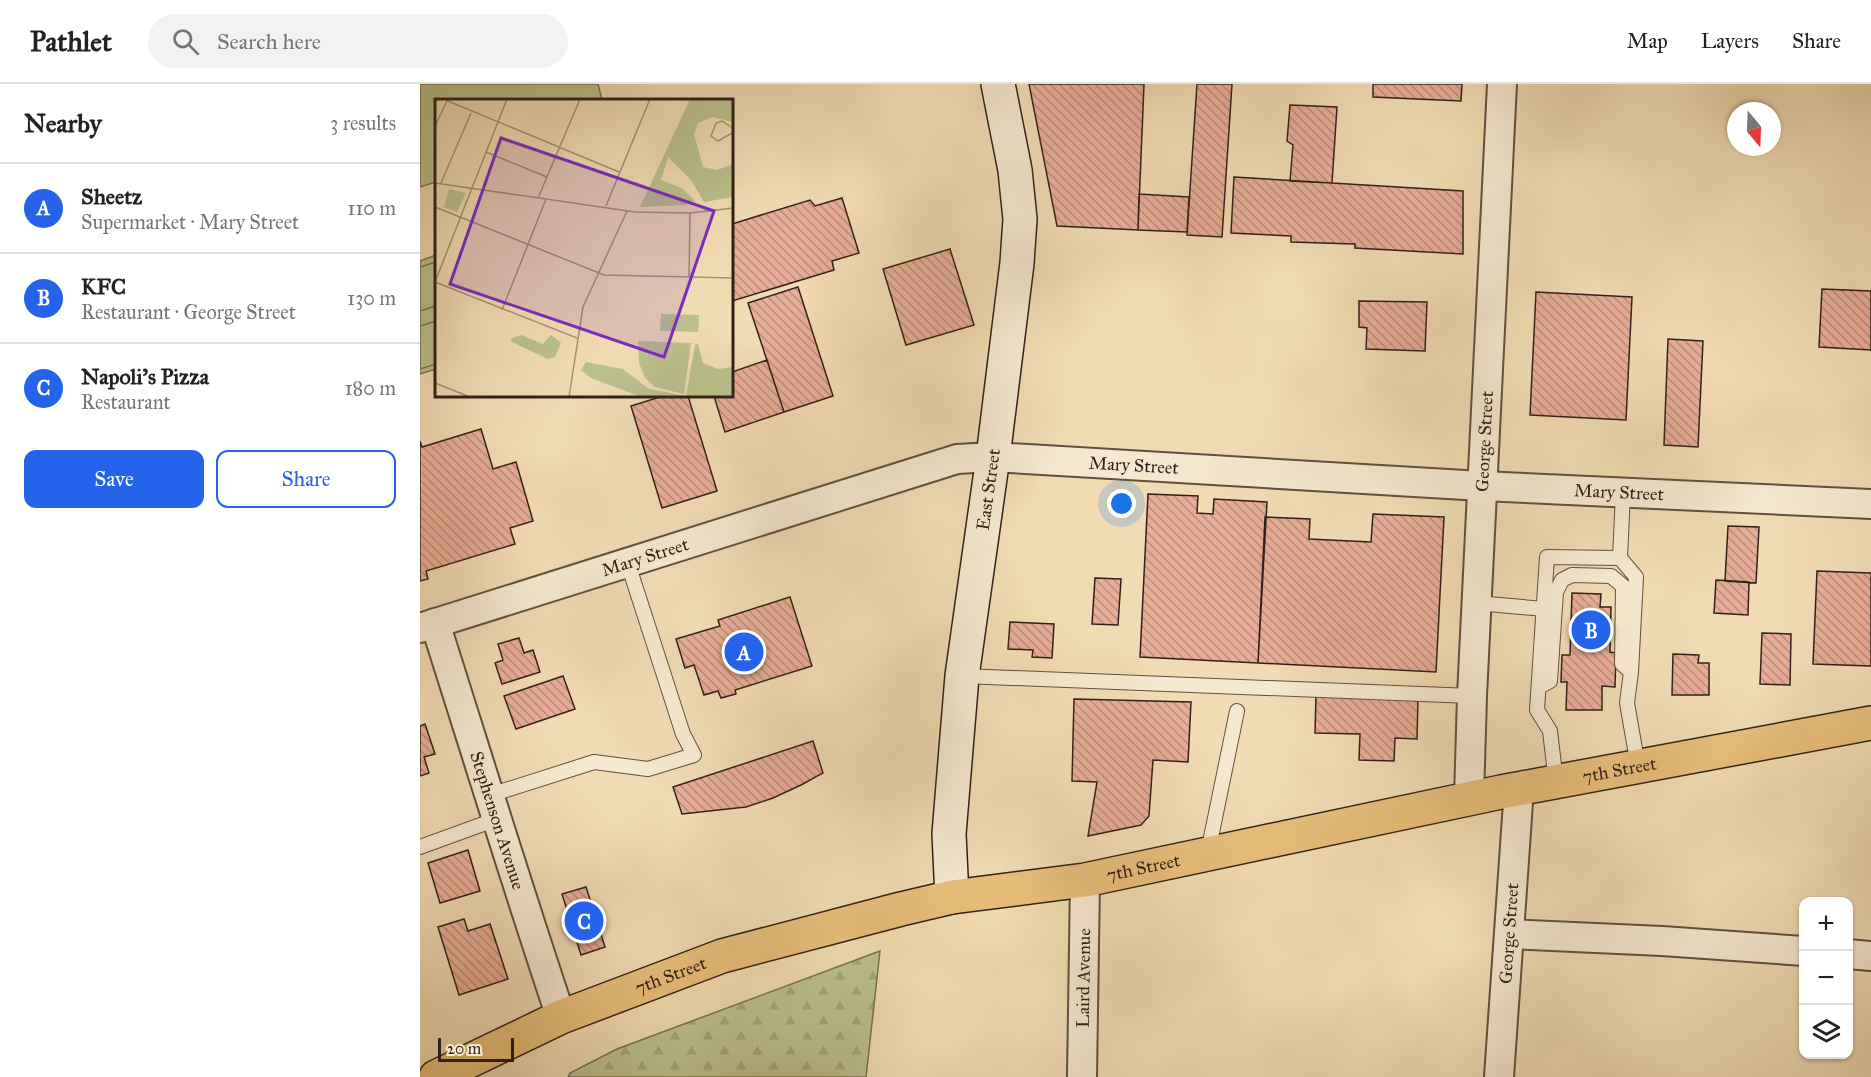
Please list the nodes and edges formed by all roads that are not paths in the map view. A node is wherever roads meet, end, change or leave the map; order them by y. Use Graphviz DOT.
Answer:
graph roads {
  1 [pos="998,84"];
  2 [pos="1502,84"];
  3 [pos="993,457"];
  4 [pos="1482,486"];
  5 [pos="1623,493"];
  6 [pos="1871,504"];
  7 [pos="1620,558"];
  8 [pos="628,564"];
  9 [pos="1477,603"];
  10 [pos="1544,609"];
  11 [pos="428,626"];
  12 [pos="1631,672"];
  13 [pos="962,676"];
  14 [pos="1539,687"];
  15 [pos="1472,696"];
  16 [pos="1237,711"];
  17 [pos="1871,723"];
  18 [pos="1638,766"];
  19 [pos="1556,782"];
  20 [pos="1519,788"];
  21 [pos="1469,798"];
  22 [pos="494,807"];
  23 [pos="420,847"];
  24 [pos="1207,854"];
  25 [pos="1085,880"];
  26 [pos="952,897"];
  27 [pos="1509,934"];
  28 [pos="1799,951"];
  29 [pos="1853,954"];
  30 [pos="1871,956"];
  31 [pos="561,1017"];
  32 [pos="436,1077"];
  33 [pos="1082,1077"];
  34 [pos="1499,1077"];
  1 -- 3 [label="main road, East Street"];
  2 -- 4 [label="street, George Street"];
  3 -- 4 [label="street, Mary Street"];
  3 -- 8 [label="street, Mary Street"];
  3 -- 13 [label="main road, East Street"];
  4 -- 5 [label="street, Mary Street"];
  4 -- 9 [label="street, George Street"];
  5 -- 6 [label="street, Mary Street"];
  5 -- 7 [label="lane"];
  7 -- 10 [label="lane"];
  7 -- 12 [label="lane"];
  8 -- 11 [label="street, Mary Street"];
  8 -- 22 [label="lane"];
  9 -- 10 [label="lane"];
  9 -- 15 [label="street, George Street"];
  10 -- 14 [label="lane"];
  11 -- 22 [label="street, Stephenson Avenue"];
  12 -- 14 [label="lane"];
  12 -- 18 [label="lane"];
  13 -- 15 [label="lane"];
  13 -- 26 [label="main road, East Street"];
  14 -- 19 [label="lane"];
  15 -- 21 [label="street, George Street"];
  16 -- 24 [label="lane"];
  17 -- 18 [label="main road, 7th Street"];
  18 -- 19 [label="main road, 7th Street"];
  19 -- 20 [label="main road, 7th Street"];
  20 -- 21 [label="main road, 7th Street"];
  20 -- 27 [label="street, George Street"];
  21 -- 24 [label="main road, 7th Street"];
  22 -- 23 [label="lane"];
  22 -- 31 [label="street, Stephenson Avenue"];
  24 -- 25 [label="main road, 7th Street"];
  25 -- 26 [label="main road, 7th Street"];
  25 -- 33 [label="street, Laird Avenue"];
  26 -- 31 [label="main road, 7th Street"];
  27 -- 28 [label="street"];
  27 -- 34 [label="street, George Street"];
  29 -- 30 [label="street"];
  31 -- 32 [label="main road, 7th Street"];
}
